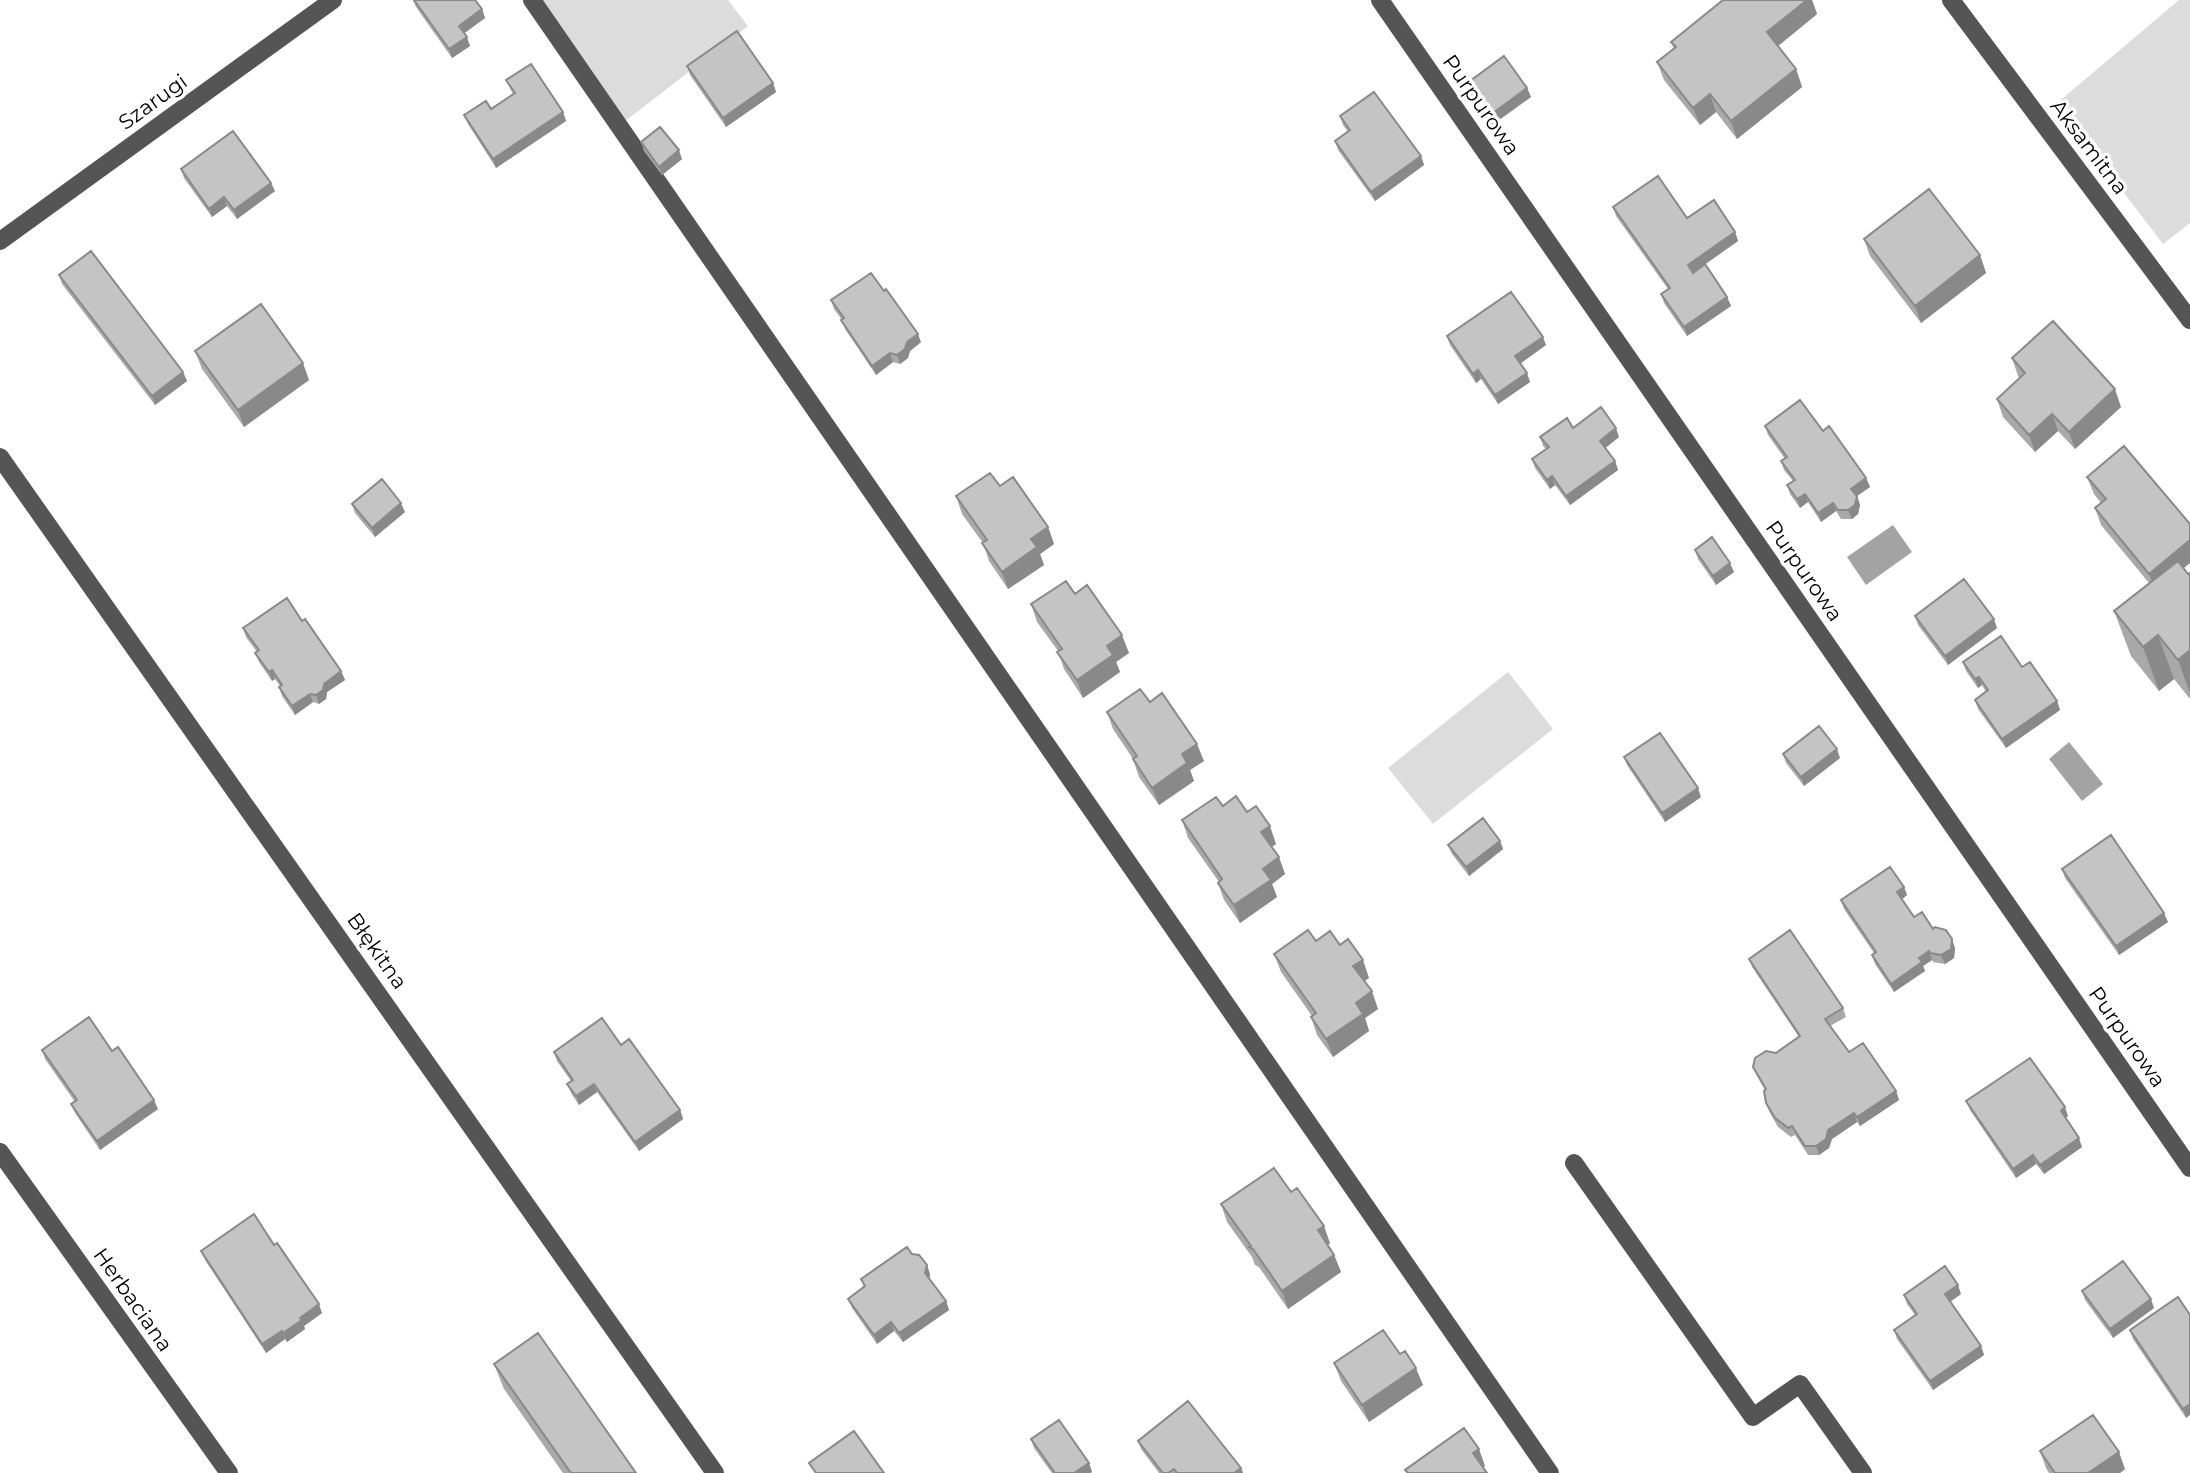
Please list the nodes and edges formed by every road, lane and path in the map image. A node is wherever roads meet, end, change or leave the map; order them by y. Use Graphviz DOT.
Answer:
graph roads {
  1 [pos="333,0"];
  2 [pos="532,0"];
  3 [pos="1380,0"];
  4 [pos="1951,0"];
  5 [pos="0,241"];
  6 [pos="2190,320"];
  7 [pos="0,457"];
  8 [pos="0,1152"];
  9 [pos="1574,1163"];
  10 [pos="2190,1168"];
  11 [pos="229,1473"];
  12 [pos="716,1473"];
  13 [pos="1550,1473"];
  14 [pos="1863,1473"];
  1 -- 5 [label="street, Szarugi"];
  2 -- 13 [label="street"];
  3 -- 10 [label="street, Purpurowa"];
  4 -- 6 [label="street, Aksamitna"];
  7 -- 12 [label="street, Błękitna"];
  8 -- 11 [label="street, Herbaciana"];
  9 -- 14 [label="street"];
}
